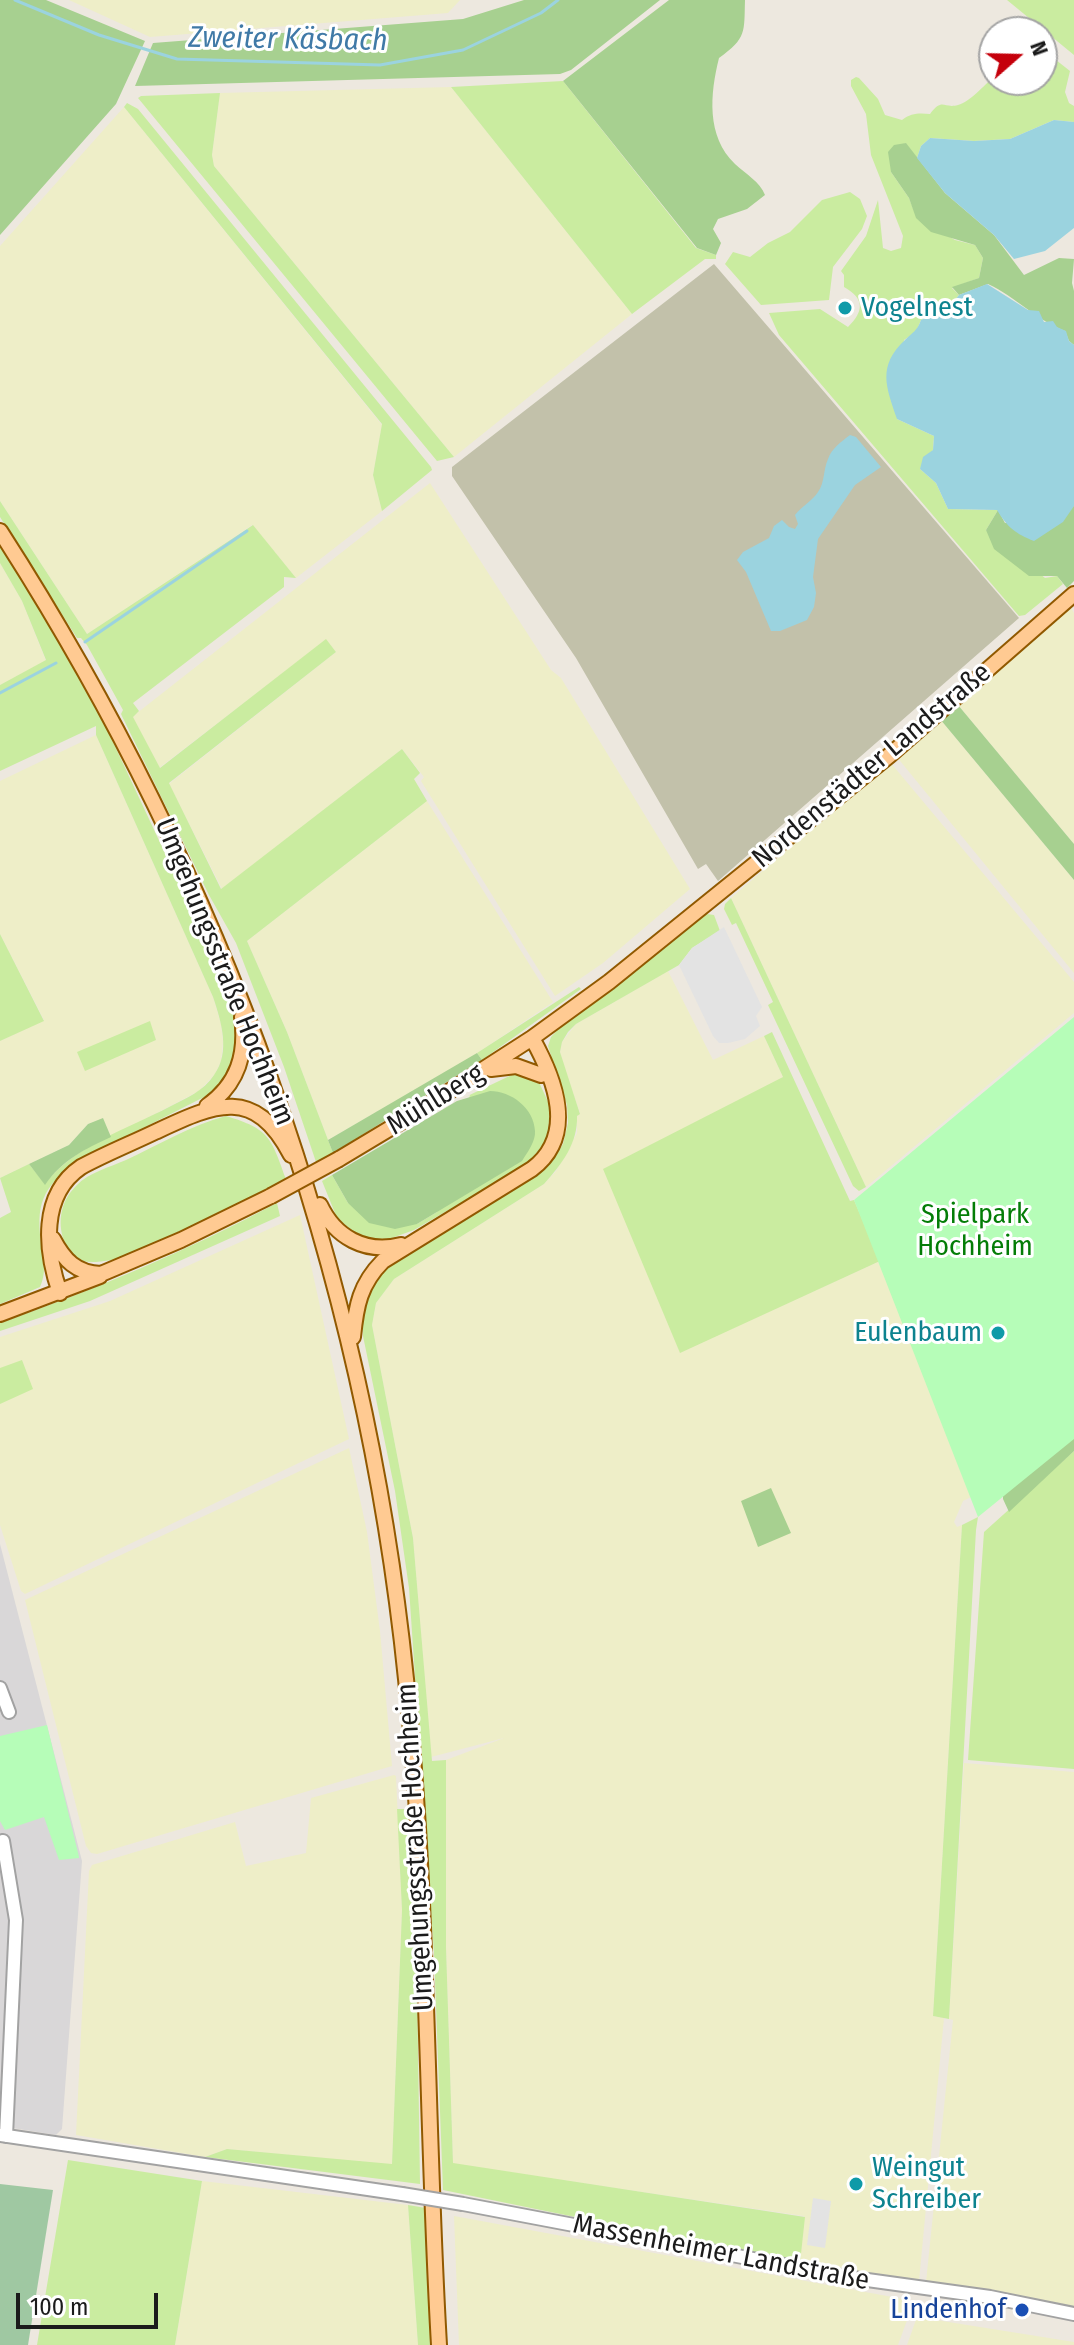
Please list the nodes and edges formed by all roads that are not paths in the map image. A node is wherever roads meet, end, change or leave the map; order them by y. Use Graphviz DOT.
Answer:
graph roads {
  1 [pos="0,531"];
  2 [pos="1074,594"];
  3 [pos="239,992"];
  4 [pos="532,1038"];
  5 [pos="476,1075"];
  6 [pos="541,1075"];
  7 [pos="553,1090"];
  8 [pos="198,1112"];
  9 [pos="301,1165"];
  10 [pos="308,1187"];
  11 [pos="51,1235"];
  12 [pos="412,1241"];
  13 [pos="60,1254"];
  14 [pos="108,1272"];
  15 [pos="63,1292"];
  16 [pos="0,1314"];
  17 [pos="352,1354"];
  18 [pos="0,1688"];
  19 [pos="9,1712"];
  20 [pos="3,1841"];
  21 [pos="5,1872"];
  22 [pos="3,2135"];
  23 [pos="1074,2314"];
  24 [pos="439,2345"];
  1 -- 3 [label="main road, Umgehungsstraße Hochheim"];
  2 -- 4 [label="main road, Nordenstädter Landstraße"];
  3 -- 8 [label="main road"];
  3 -- 9 [label="main road, Umgehungsstraße Hochheim"];
  4 -- 5 [label="main road, Mühlberg"];
  4 -- 6 [label="main road"];
  4 -- 7 [label="main road"];
  5 -- 6 [label="main road"];
  5 -- 14 [label="main road, Mühlberg, bridge"];
  6 -- 7 [label="main road"];
  7 -- 12 [label="main road"];
  8 -- 10 [label="main road"];
  8 -- 11 [label="main road"];
  9 -- 10 [label="main road"];
  9 -- 12 [label="main road"];
  10 -- 17 [label="main road"];
  11 -- 13 [label="main road"];
  11 -- 15 [label="main road"];
  12 -- 17 [label="main road"];
  13 -- 14 [label="main road"];
  13 -- 15 [label="main road"];
  14 -- 15 [label="main road, Mühlberg"];
  15 -- 16 [label="main road, Mühlberg"];
  17 -- 24 [label="main road, Umgehungsstraße Hochheim"];
  18 -- 19 [label="street"];
  20 -- 21 [label="street"];
  21 -- 22 [label="street"];
  22 -- 23 [label="street, Massenheimer Landstraße, bridge"];
}
